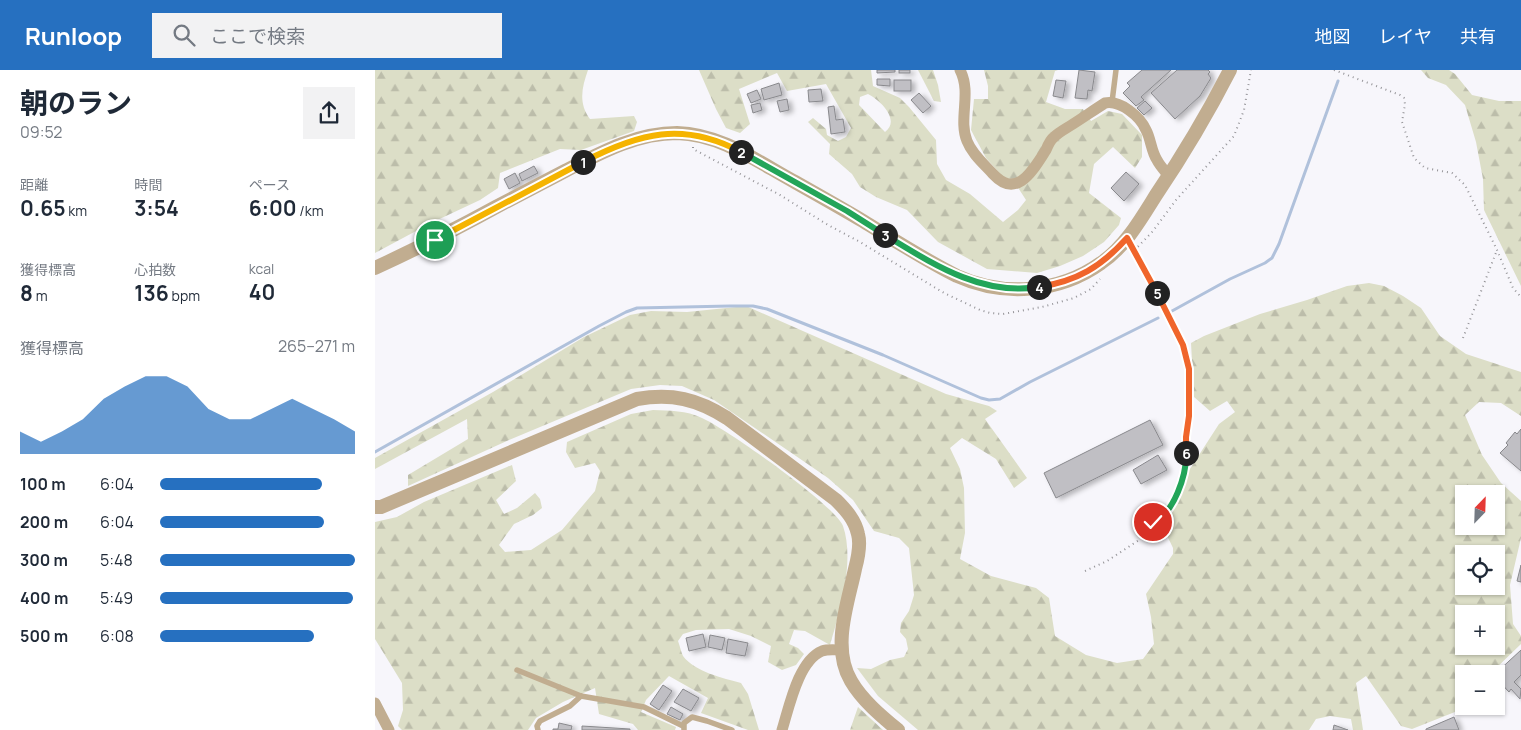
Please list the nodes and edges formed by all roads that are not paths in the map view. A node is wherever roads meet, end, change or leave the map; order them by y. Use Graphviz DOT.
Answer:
graph roads {
  1 [pos="959,70"];
  2 [pos="1116,70"];
  3 [pos="1230,70"];
  4 [pos="1112,102"];
  5 [pos="1169,176"];
  6 [pos="375,268"];
  7 [pos="375,507"];
  8 [pos="841,650"];
  9 [pos="517,670"];
  10 [pos="581,696"];
  11 [pos="375,703"];
  12 [pos="684,728"];
  13 [pos="389,730"];
  14 [pos="538,730"];
  15 [pos="732,730"];
  16 [pos="782,730"];
  17 [pos="898,730"];
  1 -- 4 [label="street"];
  2 -- 4 [label="lane"];
  3 -- 5 [label="street"];
  4 -- 5 [label="street"];
  5 -- 6 [label="street"];
  7 -- 8 [label="street"];
  8 -- 16 [label="street"];
  8 -- 17 [label="street"];
  9 -- 10 [label="lane"];
  10 -- 12 [label="lane"];
  10 -- 14 [label="lane"];
  11 -- 13 [label="street"];
  12 -- 15 [label="lane"];
}
